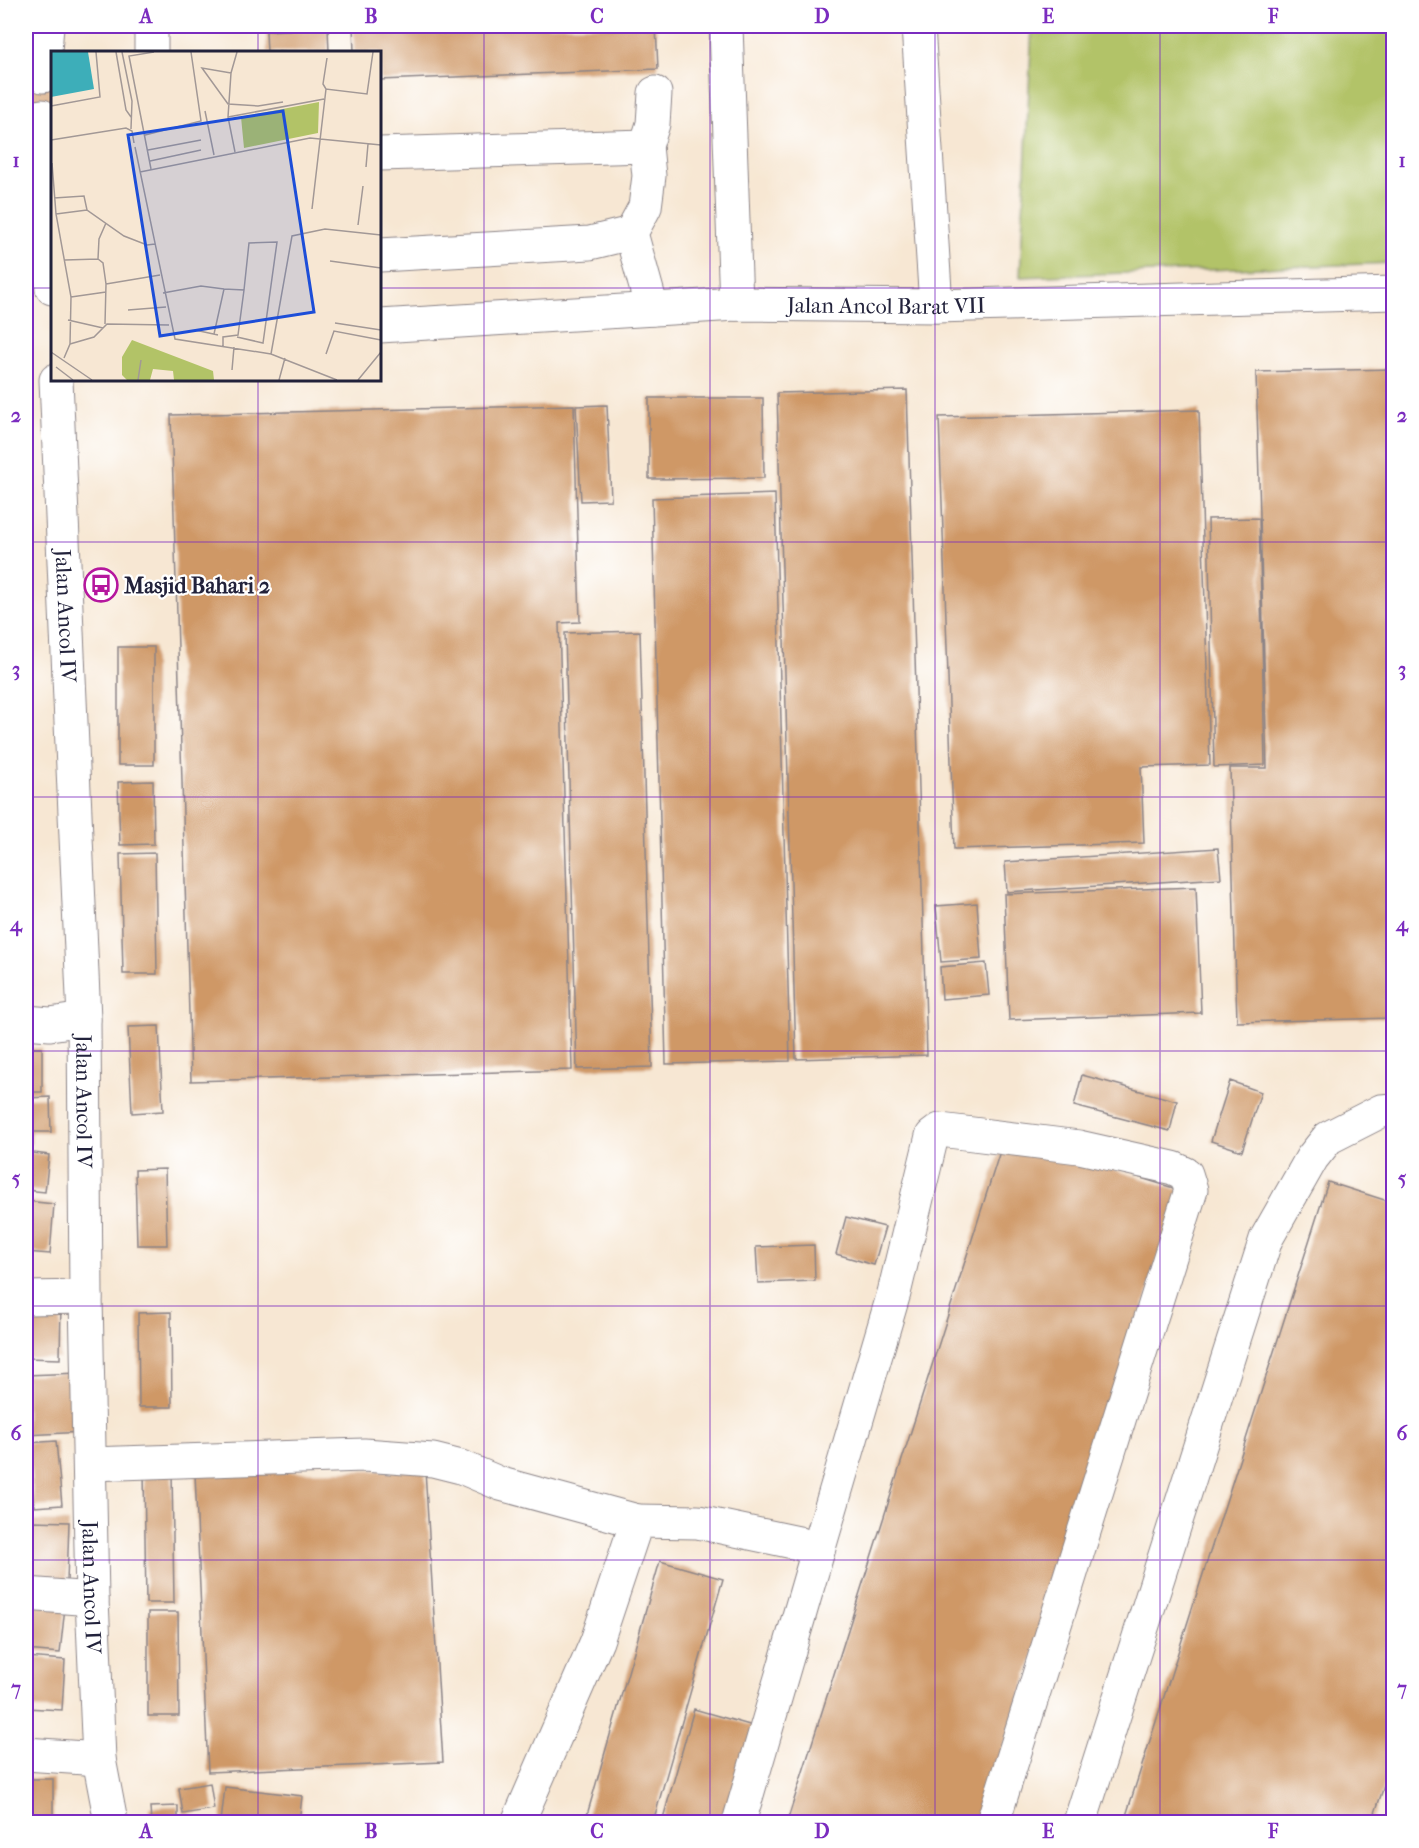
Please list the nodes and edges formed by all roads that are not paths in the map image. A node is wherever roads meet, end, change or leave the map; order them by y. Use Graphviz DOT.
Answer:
graph roads {
  1 [pos="47,26"];
  2 [pos="151,26"];
  3 [pos="726,26"];
  4 [pos="918,26"];
  5 [pos="152,51"];
  6 [pos="43,76"];
  7 [pos="656,93"];
  8 [pos="42,116"];
  9 [pos="646,146"];
  10 [pos="381,154"];
  11 [pos="631,233"];
  12 [pos="381,255"];
  13 [pos="51,271"];
  14 [pos="1394,293"];
  15 [pos="736,304"];
  16 [pos="936,306"];
  17 [pos="652,309"];
  18 [pos="381,326"];
  19 [pos="56,381"];
  20 [pos="84,1019"];
  21 [pos="26,1022"];
  22 [pos="1394,1110"];
  23 [pos="86,1297"];
  24 [pos="26,1298"];
  25 [pos="90,1464"];
  26 [pos="637,1521"];
  27 [pos="818,1551"];
  28 [pos="26,1594"];
  29 [pos="92,1599"];
  30 [pos="26,1754"];
  31 [pos="99,1759"];
  32 [pos="111,1822"];
  33 [pos="518,1822"];
  34 [pos="738,1822"];
  35 [pos="993,1822"];
  36 [pos="1080,1822"];
  1 -- 6 [label="street"];
  2 -- 5 [label="street"];
  3 -- 15 [label="street"];
  4 -- 16 [label="street"];
  7 -- 9 [label="street"];
  8 -- 13 [label="street"];
  9 -- 10 [label="street"];
  9 -- 11 [label="street"];
  11 -- 12 [label="street"];
  11 -- 17 [label="street"];
  14 -- 16 [label="street, Jalan Ancol Barat VII"];
  15 -- 16 [label="street, Jalan Ancol Barat VII"];
  15 -- 17 [label="street, Jalan Ancol Barat VII"];
  17 -- 18 [label="street, Jalan Ancol Barat VII"];
  19 -- 20 [label="street, Jalan Ancol IV"];
  20 -- 21 [label="street"];
  20 -- 23 [label="street, Jalan Ancol IV"];
  22 -- 36 [label="street"];
  23 -- 24 [label="street"];
  23 -- 25 [label="street, Jalan Ancol IV"];
  25 -- 26 [label="street"];
  25 -- 29 [label="street, Jalan Ancol IV"];
  26 -- 27 [label="street"];
  26 -- 33 [label="street"];
  27 -- 34 [label="street"];
  27 -- 35 [label="street"];
  28 -- 29 [label="street"];
  29 -- 31 [label="street, Jalan Ancol IV"];
  30 -- 31 [label="street"];
  31 -- 32 [label="street, Jalan Ancol IV"];
}
